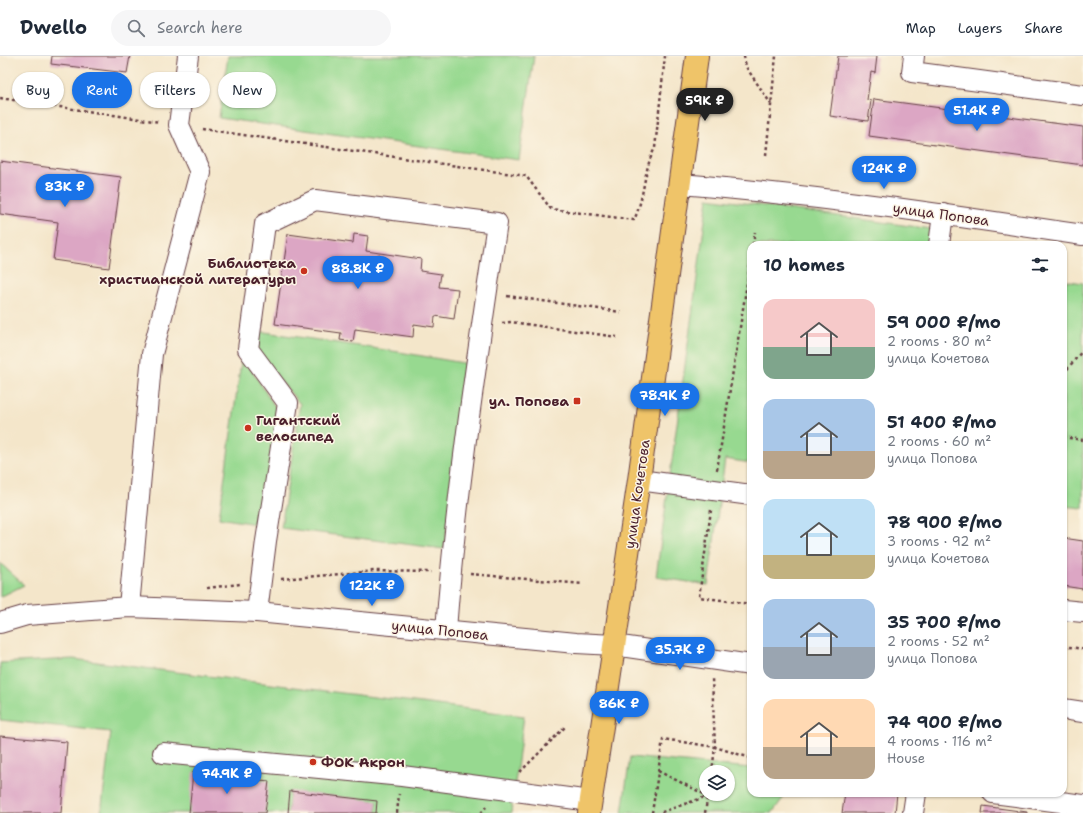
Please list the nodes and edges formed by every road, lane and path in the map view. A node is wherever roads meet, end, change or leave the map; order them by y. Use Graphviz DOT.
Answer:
graph roads {
  1 [pos="188,56"];
  2 [pos="664,56"];
  3 [pos="697,56"];
  4 [pos="744,56"];
  5 [pos="776,56"];
  6 [pos="914,56"];
  7 [pos="1083,95"];
  8 [pos="0,98"];
  9 [pos="772,104"];
  10 [pos="179,125"];
  11 [pos="766,155"];
  12 [pos="680,184"];
  13 [pos="943,214"];
  14 [pos="755,232"];
  15 [pos="1083,235"];
  16 [pos="754,241"];
  17 [pos="940,241"];
  18 [pos="747,283"];
  19 [pos="487,294"];
  20 [pos="621,312"];
  21 [pos="482,324"];
  22 [pos="617,337"];
  23 [pos="1083,350"];
  24 [pos="1067,369"];
  25 [pos="1067,438"];
  26 [pos="1083,440"];
  27 [pos="639,480"];
  28 [pos="713,490"];
  29 [pos="747,494"];
  30 [pos="450,573"];
  31 [pos="261,580"];
  32 [pos="583,584"];
  33 [pos="202,589"];
  34 [pos="747,603"];
  35 [pos="129,608"];
  36 [pos="1067,610"];
  37 [pos="257,612"];
  38 [pos="1083,612"];
  39 [pos="0,623"];
  40 [pos="446,630"];
  41 [pos="614,645"];
  42 [pos="1067,647"];
  43 [pos="1083,649"];
  44 [pos="747,664"];
  45 [pos="712,678"];
  46 [pos="1067,710"];
  47 [pos="1083,712"];
  48 [pos="715,748"];
  49 [pos="163,753"];
  50 [pos="747,757"];
  51 [pos="713,765"];
  52 [pos="658,771"];
  53 [pos="699,791"];
  54 [pos="915,797"];
  55 [pos="1023,797"];
  56 [pos="699,798"];
  57 [pos="707,801"];
  58 [pos="1083,805"];
  59 [pos="590,807"];
  60 [pos="652,813"];
  61 [pos="659,813"];
  62 [pos="705,813"];
  63 [pos="913,813"];
  1 -- 10 [label="street"];
  2 -- 10 [label="path"];
  3 -- 12 [label="main road, улица Кочетова"];
  4 -- 9 [label="path"];
  5 -- 9 [label="path"];
  6 -- 7 [label="street"];
  8 -- 10 [label="path"];
  9 -- 11 [label="path"];
  10 -- 35 [label="street"];
  12 -- 13 [label="street, улица Попова"];
  12 -- 27 [label="main road, улица Кочетова"];
  13 -- 15 [label="street, улица Попова"];
  13 -- 17 [label="street"];
  14 -- 16 [label="path"];
  18 -- 28 [label="path"];
  19 -- 20 [label="path"];
  19 -- 21 [label="street"];
  19 -- 31 [label="street"];
  21 -- 22 [label="path"];
  21 -- 30 [label="street"];
  23 -- 24 [label="path"];
  25 -- 26 [label="path"];
  27 -- 28 [label="street"];
  27 -- 41 [label="main road, улица Кочетова"];
  28 -- 29 [label="street"];
  28 -- 34 [label="path"];
  30 -- 31 [label="path"];
  30 -- 32 [label="path"];
  30 -- 40 [label="street"];
  31 -- 33 [label="path"];
  31 -- 37 [label="street"];
  35 -- 37 [label="street, улица Попова"];
  35 -- 39 [label="street, улица Попова"];
  36 -- 38 [label="street"];
  37 -- 40 [label="street, улица Попова"];
  40 -- 41 [label="street, улица Попова"];
  41 -- 44 [label="street, улица Попова"];
  41 -- 59 [label="main road, улица Кочетова"];
  42 -- 43 [label="path"];
  45 -- 48 [label="path"];
  46 -- 47 [label="street"];
  48 -- 50 [label="path"];
  48 -- 51 [label="path"];
  48 -- 52 [label="path"];
  49 -- 59 [label="street"];
  52 -- 53 [label="path"];
  52 -- 60 [label="path"];
  54 -- 63 [label="street"];
  55 -- 58 [label="street"];
  56 -- 61 [label="path"];
  57 -- 62 [label="path"];
}
